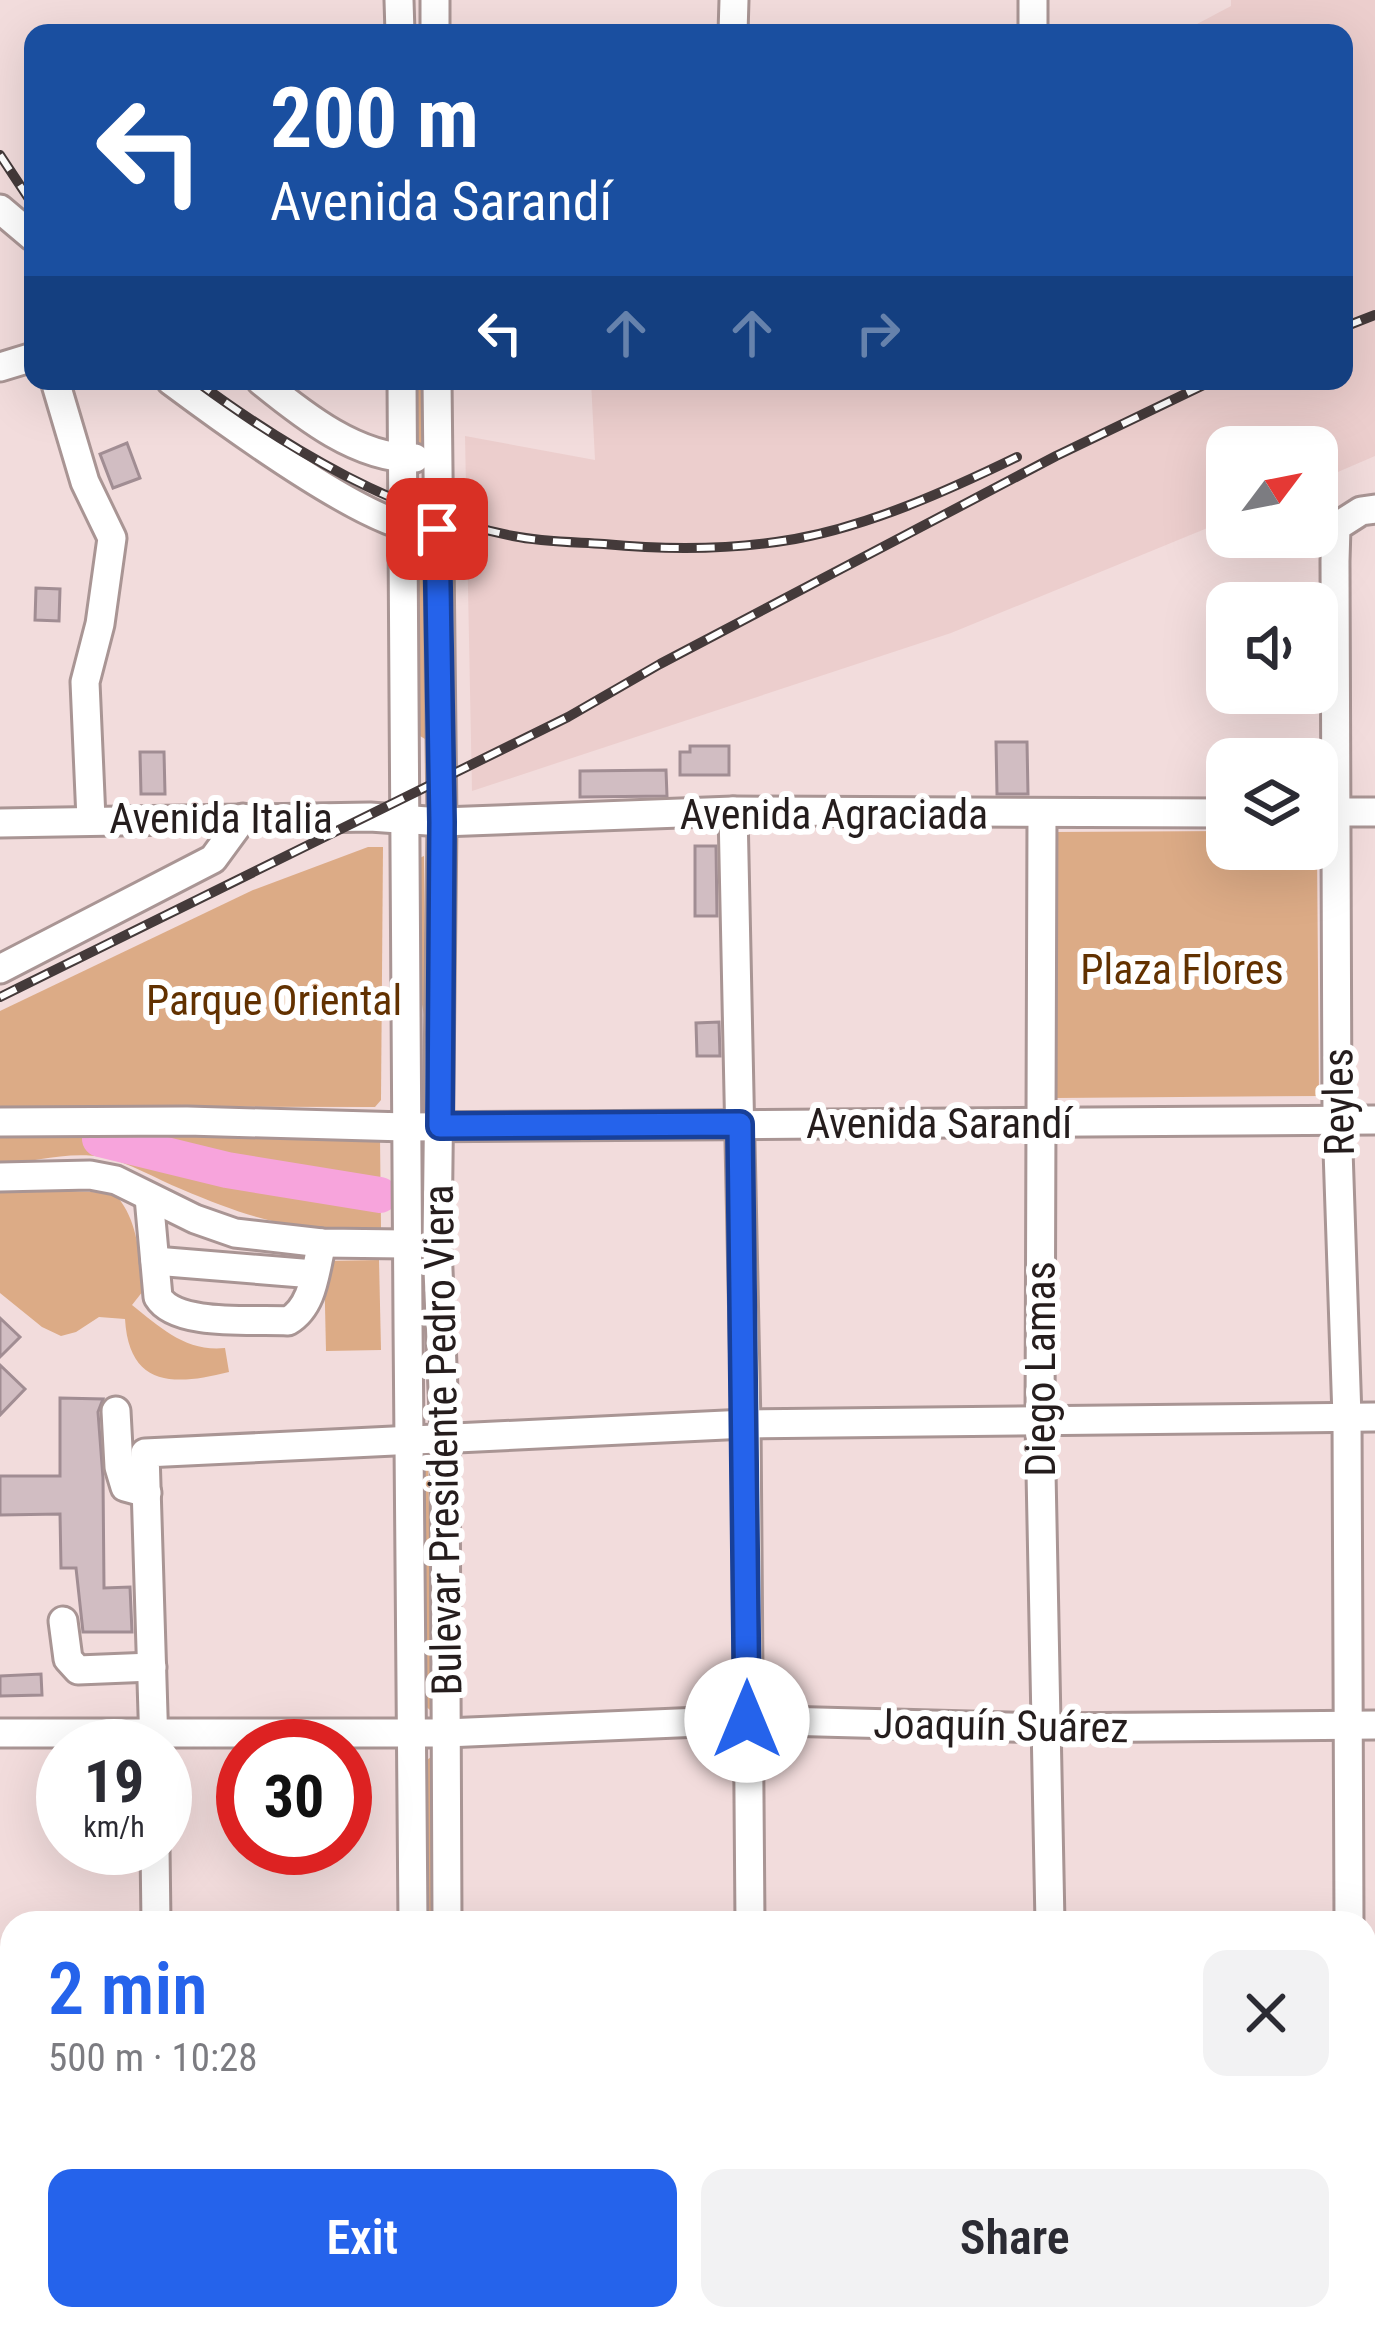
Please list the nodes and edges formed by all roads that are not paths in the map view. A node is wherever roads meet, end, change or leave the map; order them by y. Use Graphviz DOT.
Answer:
graph roads {
  1 [pos="0,209"];
  2 [pos="24,229"];
  3 [pos="58,390"];
  4 [pos="183,390"];
  5 [pos="272,390"];
  6 [pos="402,390"];
  7 [pos="437,390"];
  8 [pos="402,458"];
  9 [pos="437,458"];
  10 [pos="1368,510"];
  11 [pos="404,527"];
  12 [pos="437,529"];
  13 [pos="1330,738"];
  14 [pos="734,811"];
  15 [pos="1338,812"];
  16 [pos="1375,812"];
  17 [pos="1206,813"];
  18 [pos="1042,815"];
  19 [pos="243,818"];
  20 [pos="91,819"];
  21 [pos="403,819"];
  22 [pos="442,822"];
  23 [pos="0,823"];
  24 [pos="1330,870"];
  25 [pos="0,969"];
  26 [pos="1337,1120"];
  27 [pos="1375,1120"];
  28 [pos="0,1122"];
  29 [pos="1039,1123"];
  30 [pos="740,1124"];
  31 [pos="440,1126"];
  32 [pos="406,1127"];
  33 [pos="0,1177"];
  34 [pos="148,1197"];
  35 [pos="322,1243"];
  36 [pos="405,1244"];
  37 [pos="155,1261"];
  38 [pos="314,1274"];
  39 [pos="116,1411"];
  40 [pos="1361,1417"];
  41 [pos="1040,1422"];
  42 [pos="746,1424"];
  43 [pos="445,1437"];
  44 [pos="411,1443"];
  45 [pos="147,1493"];
  46 [pos="63,1621"];
  47 [pos="152,1667"];
  48 [pos="153,1719"];
  49 [pos="747,1720"];
  50 [pos="1361,1725"];
  51 [pos="1044,1727"];
  52 [pos="0,1733"];
  53 [pos="446,1733"];
  54 [pos="412,1734"];
  55 [pos="36,1735"];
  56 [pos="192,1739"];
  57 [pos="155,1875"];
  58 [pos="156,1911"];
  59 [pos="413,1911"];
  60 [pos="447,1911"];
  61 [pos="750,1911"];
  62 [pos="1050,1911"];
  63 [pos="1350,1911"];
  1 -- 2 [label="street"];
  3 -- 20 [label="street"];
  4 -- 11 [label="street"];
  5 -- 8 [label="street"];
  6 -- 8 [label="street, Bulevar Presidente Pedro Viera"];
  7 -- 9 [label="street, Bulevar Presidente Pedro Viera"];
  8 -- 9 [label="street"];
  8 -- 11 [label="street, Bulevar Presidente Pedro Viera"];
  9 -- 12 [label="street, Bulevar Presidente Pedro Viera"];
  10 -- 13 [label="street, Reyles"];
  11 -- 12 [label="street"];
  11 -- 21 [label="street, Bulevar Presidente Pedro Viera"];
  12 -- 22 [label="street, Bulevar Presidente Pedro Viera"];
  14 -- 18 [label="street, Avenida Agraciada"];
  14 -- 22 [label="street, Avenida Agraciada"];
  14 -- 30 [label="street"];
  15 -- 16 [label="street"];
  17 -- 18 [label="street, Avenida Agraciada"];
  18 -- 29 [label="street, Diego Lamas"];
  19 -- 20 [label="street, Avenida Italia"];
  19 -- 21 [label="street, Avenida Italia"];
  19 -- 25 [label="street"];
  20 -- 23 [label="street, Avenida Italia"];
  21 -- 22 [label="street, Avenida Italia"];
  21 -- 32 [label="street, Bulevar Presidente Pedro Viera"];
  22 -- 31 [label="street, Bulevar Presidente Pedro Viera"];
  24 -- 26 [label="street, Reyles"];
  26 -- 27 [label="street, Avenida Sarandí"];
  26 -- 29 [label="street, Avenida Sarandí"];
  26 -- 40 [label="street, Reyles"];
  28 -- 32 [label="street, Avenida Sarandí"];
  29 -- 30 [label="street, Avenida Sarandí"];
  29 -- 41 [label="street, Diego Lamas"];
  30 -- 31 [label="street, Avenida Sarandí"];
  30 -- 42 [label="street"];
  31 -- 32 [label="street, Avenida Sarandí"];
  31 -- 43 [label="street, Bulevar Presidente Pedro Viera"];
  32 -- 36 [label="street, Bulevar Presidente Pedro Viera"];
  33 -- 34 [label="street"];
  34 -- 35 [label="street"];
  34 -- 37 [label="street"];
  35 -- 36 [label="street"];
  35 -- 38 [label="street"];
  36 -- 44 [label="street, Bulevar Presidente Pedro Viera"];
  37 -- 38 [label="street"];
  37 -- 38 [label="street"];
  39 -- 45 [label="street"];
  40 -- 41 [label="street"];
  40 -- 50 [label="street, Reyles"];
  41 -- 42 [label="street"];
  41 -- 51 [label="street, Diego Lamas"];
  42 -- 43 [label="street"];
  42 -- 49 [label="street"];
  43 -- 44 [label="street"];
  43 -- 53 [label="street, Bulevar Presidente Pedro Viera"];
  44 -- 45 [label="street"];
  44 -- 54 [label="street, Bulevar Presidente Pedro Viera"];
  45 -- 47 [label="street"];
  46 -- 47 [label="street"];
  47 -- 48 [label="street"];
  49 -- 51 [label="street, Joaquín Suárez"];
  49 -- 53 [label="street, Joaquín Suárez"];
  49 -- 61 [label="street"];
  50 -- 51 [label="street, Joaquín Suárez"];
  50 -- 63 [label="street, Reyles"];
  51 -- 62 [label="street, Diego Lamas"];
  52 -- 55 [label="street, Joaquín Suárez"];
  53 -- 54 [label="street, Joaquín Suárez"];
  53 -- 60 [label="street, Bulevar Presidente Pedro Viera"];
  54 -- 56 [label="street, Joaquín Suárez"];
  54 -- 59 [label="street, Bulevar Presidente Pedro Viera"];
  57 -- 58 [label="street"];
}
